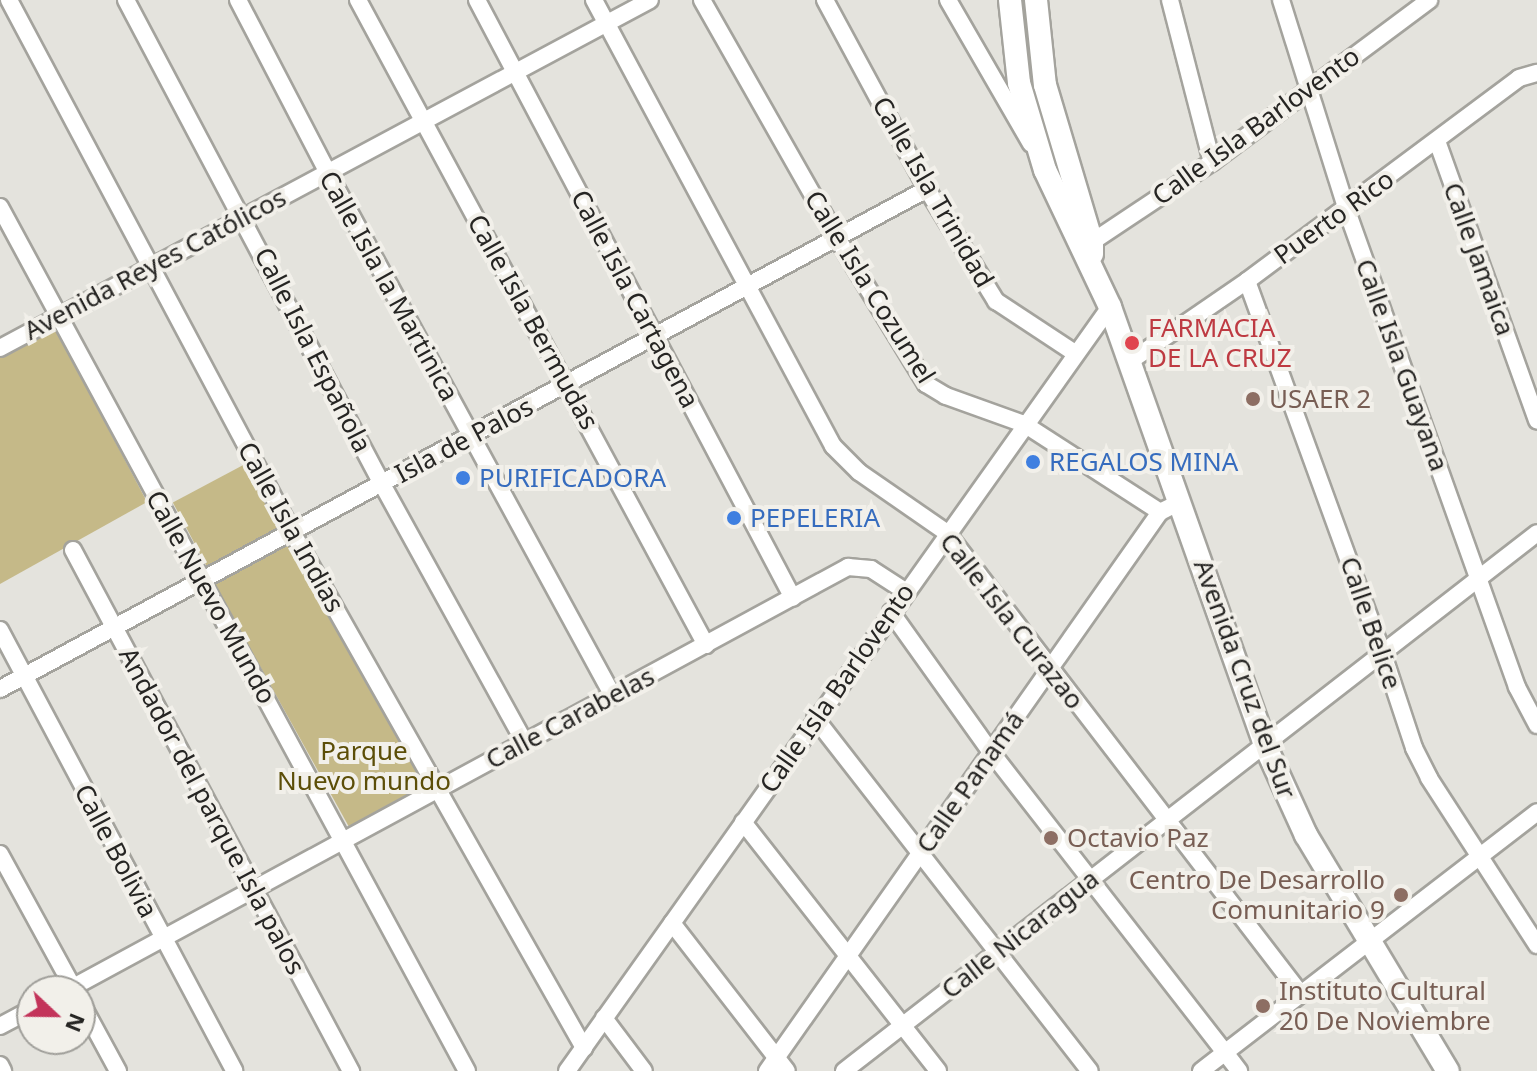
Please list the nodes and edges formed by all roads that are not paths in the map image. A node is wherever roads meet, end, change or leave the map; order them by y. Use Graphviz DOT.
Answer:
graph roads {
  1 [pos="9,0"];
  2 [pos="126,0"];
  3 [pos="238,0"];
  4 [pos="358,0"];
  5 [pos="477,0"];
  6 [pos="594,0"];
  7 [pos="650,0"];
  8 [pos="702,0"];
  9 [pos="825,0"];
  10 [pos="948,0"];
  11 [pos="1010,0"];
  12 [pos="1036,0"];
  13 [pos="1170,0"];
  14 [pos="1281,0"];
  15 [pos="1429,0"];
  16 [pos="606,23"];
  17 [pos="516,72"];
  18 [pos="1537,73"];
  19 [pos="1306,89"];
  20 [pos="423,120"];
  21 [pos="1437,141"];
  22 [pos="1212,162"];
  23 [pos="1045,170"];
  24 [pos="327,171"];
  25 [pos="927,189"];
  26 [pos="0,207"];
  27 [pos="1346,208"];
  28 [pos="243,216"];
  29 [pos="837,238"];
  30 [pos="1089,252"];
  31 [pos="150,266"];
  32 [pos="1247,281"];
  33 [pos="748,286"];
  34 [pos="1110,307"];
  35 [pos="57,315"];
  36 [pos="655,337"];
  37 [pos="0,348"];
  38 [pos="1075,353"];
  39 [pos="1129,362"];
  40 [pos="567,384"];
  41 [pos="1537,421"];
  42 [pos="1024,424"];
  43 [pos="471,436"];
  44 [pos="382,484"];
  45 [pos="1170,507"];
  46 [pos="292,532"];
  47 [pos="947,533"];
  48 [pos="1537,533"];
  49 [pos="73,550"];
  50 [pos="1478,579"];
  51 [pos="202,581"];
  52 [pos="905,591"];
  53 [pos="793,598"];
  54 [pos="891,612"];
  55 [pos="114,627"];
  56 [pos="0,630"];
  57 [pos="706,645"];
  58 [pos="1382,651"];
  59 [pos="1050,668"];
  60 [pos="24,675"];
  61 [pos="0,689"];
  62 [pos="613,696"];
  63 [pos="815,718"];
  64 [pos="1537,725"];
  65 [pos="524,741"];
  66 [pos="1264,743"];
  67 [pos="991,752"];
  68 [pos="436,789"];
  69 [pos="1537,812"];
  70 [pos="1167,820"];
  71 [pos="743,822"];
  72 [pos="344,841"];
  73 [pos="0,854"];
  74 [pos="920,855"];
  75 [pos="1481,855"];
  76 [pos="1090,880"];
  77 [pos="253,889"];
  78 [pos="672,923"];
  79 [pos="163,938"];
  80 [pos="1368,941"];
  81 [pos="1537,945"];
  82 [pos="998,951"];
  83 [pos="848,956"];
  84 [pos="64,975"];
  85 [pos="96,979"];
  86 [pos="1300,993"];
  87 [pos="604,1018"];
  88 [pos="902,1026"];
  89 [pos="96,1032"];
  90 [pos="1224,1053"];
  91 [pos="575,1060"];
  92 [pos="0,1065"];
  93 [pos="777,1067"];
  94 [pos="3,1071"];
  95 [pos="118,1071"];
  96 [pos="234,1071"];
  97 [pos="351,1071"];
  98 [pos="467,1071"];
  99 [pos="553,1071"];
  100 [pos="644,1071"];
  101 [pos="844,1071"];
  102 [pos="938,1071"];
  103 [pos="1090,1071"];
  104 [pos="1201,1071"];
  105 [pos="1239,1071"];
  106 [pos="1448,1071"];
  1 -- 31 [label="street, Calle Isla Indias"];
  2 -- 28 [label="street, Calle Isla Española"];
  3 -- 24 [label="street, Calle Isla la Martinica"];
  4 -- 20 [label="street, Calle Isla Bermudas"];
  5 -- 17 [label="street, Calle Isla Cartagena"];
  6 -- 16 [label="street, Calle Isla Curazao"];
  7 -- 16 [label="street, Avenida Reyes Católicos"];
  8 -- 29 [label="street, Calle Isla Cozumel"];
  9 -- 25 [label="street, Calle Isla Trinidad"];
  10 -- 23 [label="street"];
  11 -- 23 [label="main road, Avenida Cruz del Sur"];
  12 -- 30 [label="main road, Avenida Cruz del Sur"];
  13 -- 22 [label="street"];
  14 -- 19 [label="street, Calle Isla Guayana"];
  15 -- 19 [label="street, Calle Isla Barlovento"];
  16 -- 17 [label="street, Avenida Reyes Católicos"];
  16 -- 33 [label="street, Calle Isla Curazao"];
  17 -- 20 [label="street, Avenida Reyes Católicos"];
  17 -- 36 [label="street, Calle Isla Cartagena"];
  18 -- 21 [label="street, Puerto Rico"];
  19 -- 22 [label="street, Calle Isla Barlovento"];
  19 -- 27 [label="street, Calle Isla Guayana"];
  20 -- 24 [label="street, Avenida Reyes Católicos"];
  20 -- 40 [label="street, Calle Isla Bermudas"];
  21 -- 27 [label="street, Puerto Rico"];
  21 -- 41 [label="street, Calle Jamaica"];
  22 -- 30 [label="street, Calle Isla Barlovento"];
  23 -- 30 [label="main road, Avenida Cruz del Sur"];
  24 -- 28 [label="street, Avenida Reyes Católicos"];
  24 -- 43 [label="street, Calle Isla la Martinica"];
  25 -- 29 [label="street, Isla de Palos"];
  25 -- 38 [label="street, Calle Isla Trinidad"];
  26 -- 35 [label="street, Calle Nuevo Mundo"];
  27 -- 32 [label="street, Puerto Rico"];
  27 -- 50 [label="street, Calle Isla Guayana"];
  28 -- 31 [label="street, Avenida Reyes Católicos"];
  28 -- 44 [label="street, Calle Isla Española"];
  29 -- 33 [label="street, Isla de Palos"];
  29 -- 42 [label="street, Calle Isla Cozumel"];
  30 -- 34 [label="main road, Avenida Cruz del Sur"];
  31 -- 35 [label="street, Avenida Reyes Católicos"];
  31 -- 46 [label="street, Calle Isla Indias"];
  32 -- 39 [label="street, Puerto Rico"];
  32 -- 58 [label="street, Calle Belice"];
  33 -- 36 [label="street, Isla de Palos"];
  33 -- 47 [label="street, Calle Isla Curazao"];
  34 -- 38 [label="street, Calle Isla Barlovento"];
  34 -- 39 [label="main road, Avenida Cruz del Sur"];
  35 -- 37 [label="street, Avenida Reyes Católicos"];
  35 -- 51 [label="street, Calle Nuevo Mundo"];
  36 -- 40 [label="street, Isla de Palos"];
  36 -- 53 [label="street, Calle Isla Cartagena"];
  38 -- 42 [label="street, Calle Isla Barlovento"];
  39 -- 45 [label="main road, Avenida Cruz del Sur"];
  40 -- 43 [label="street, Isla de Palos"];
  40 -- 57 [label="street, Calle Isla Bermudas"];
  42 -- 45 [label="street, Calle Isla Cozumel"];
  42 -- 47 [label="street, Calle Isla Barlovento"];
  43 -- 44 [label="street, Isla de Palos"];
  43 -- 62 [label="street, Calle Isla la Martinica"];
  44 -- 46 [label="street, Isla de Palos"];
  44 -- 65 [label="street, Calle Isla Española"];
  45 -- 59 [label="street, Calle Panamá"];
  45 -- 66 [label="main road, Avenida Cruz del Sur"];
  46 -- 51 [label="street, Isla de Palos"];
  46 -- 68 [label="street, Calle Isla Indias"];
  47 -- 52 [label="street, Calle Isla Barlovento"];
  47 -- 59 [label="street, Calle Isla Curazao"];
  48 -- 50 [label="street, Calle Nicaragua"];
  49 -- 55 [label="street, Andador del parque Isla palos"];
  50 -- 58 [label="street, Calle Nicaragua"];
  50 -- 64 [label="street, Calle Isla Guayana"];
  51 -- 55 [label="street, Isla de Palos"];
  51 -- 72 [label="street, Calle Nuevo Mundo"];
  52 -- 53 [label="street, Calle Carabelas"];
  52 -- 54 [label="street, Calle Isla Barlovento"];
  53 -- 57 [label="street, Calle Carabelas"];
  54 -- 63 [label="street, Calle Isla Barlovento"];
  54 -- 67 [label="street"];
  55 -- 60 [label="street, Isla de Palos"];
  55 -- 77 [label="street, Andador del parque Isla palos"];
  56 -- 60 [label="street, Calle Bolivia"];
  57 -- 62 [label="street, Calle Carabelas"];
  58 -- 66 [label="street, Calle Nicaragua"];
  58 -- 75 [label="street, Calle Belice"];
  59 -- 67 [label="street, Calle Panamá"];
  59 -- 70 [label="street, Calle Isla Curazao"];
  60 -- 61 [label="street, Isla de Palos"];
  60 -- 79 [label="street, Calle Bolivia"];
  62 -- 65 [label="street, Calle Carabelas"];
  63 -- 71 [label="street, Calle Isla Barlovento"];
  63 -- 74 [label="street"];
  65 -- 68 [label="street, Calle Carabelas"];
  66 -- 70 [label="street, Calle Nicaragua"];
  66 -- 80 [label="main road, Avenida Cruz del Sur"];
  67 -- 74 [label="street, Calle Panamá"];
  67 -- 76 [label="street"];
  68 -- 72 [label="street, Calle Carabelas"];
  68 -- 91 [label="street, Calle Isla Indias"];
  69 -- 75 [label="street"];
  70 -- 76 [label="street, Calle Nicaragua"];
  70 -- 86 [label="street, Calle Isla Curazao"];
  71 -- 78 [label="street, Calle Isla Barlovento"];
  71 -- 83 [label="street"];
  72 -- 77 [label="street, Calle Carabelas"];
  72 -- 98 [label="street, Calle Nuevo Mundo"];
  73 -- 84 [label="street"];
  74 -- 82 [label="street"];
  74 -- 83 [label="street, Calle Panamá"];
  75 -- 80 [label="street"];
  75 -- 81 [label="street, Calle Belice"];
  76 -- 82 [label="street, Calle Nicaragua"];
  76 -- 90 [label="street"];
  77 -- 79 [label="street, Calle Carabelas"];
  77 -- 97 [label="street, Andador del parque Isla palos"];
  78 -- 87 [label="street, Calle Isla Barlovento"];
  78 -- 93 [label="street"];
  79 -- 85 [label="street, Calle Carabelas"];
  79 -- 96 [label="street, Calle Bolivia"];
  80 -- 86 [label="street"];
  80 -- 106 [label="main road, Avenida Cruz del Sur"];
  82 -- 88 [label="street, Calle Nicaragua"];
  82 -- 103 [label="street"];
  83 -- 88 [label="street"];
  83 -- 93 [label="street, Calle Panamá"];
  86 -- 90 [label="street"];
  87 -- 91 [label="street, Calle Isla Barlovento"];
  87 -- 100 [label="street"];
  88 -- 101 [label="street, Calle Nicaragua"];
  88 -- 102 [label="street"];
  89 -- 95 [label="street"];
  90 -- 104 [label="street"];
  90 -- 105 [label="street"];
  91 -- 99 [label="street"];
  92 -- 94 [label="street"];
}
